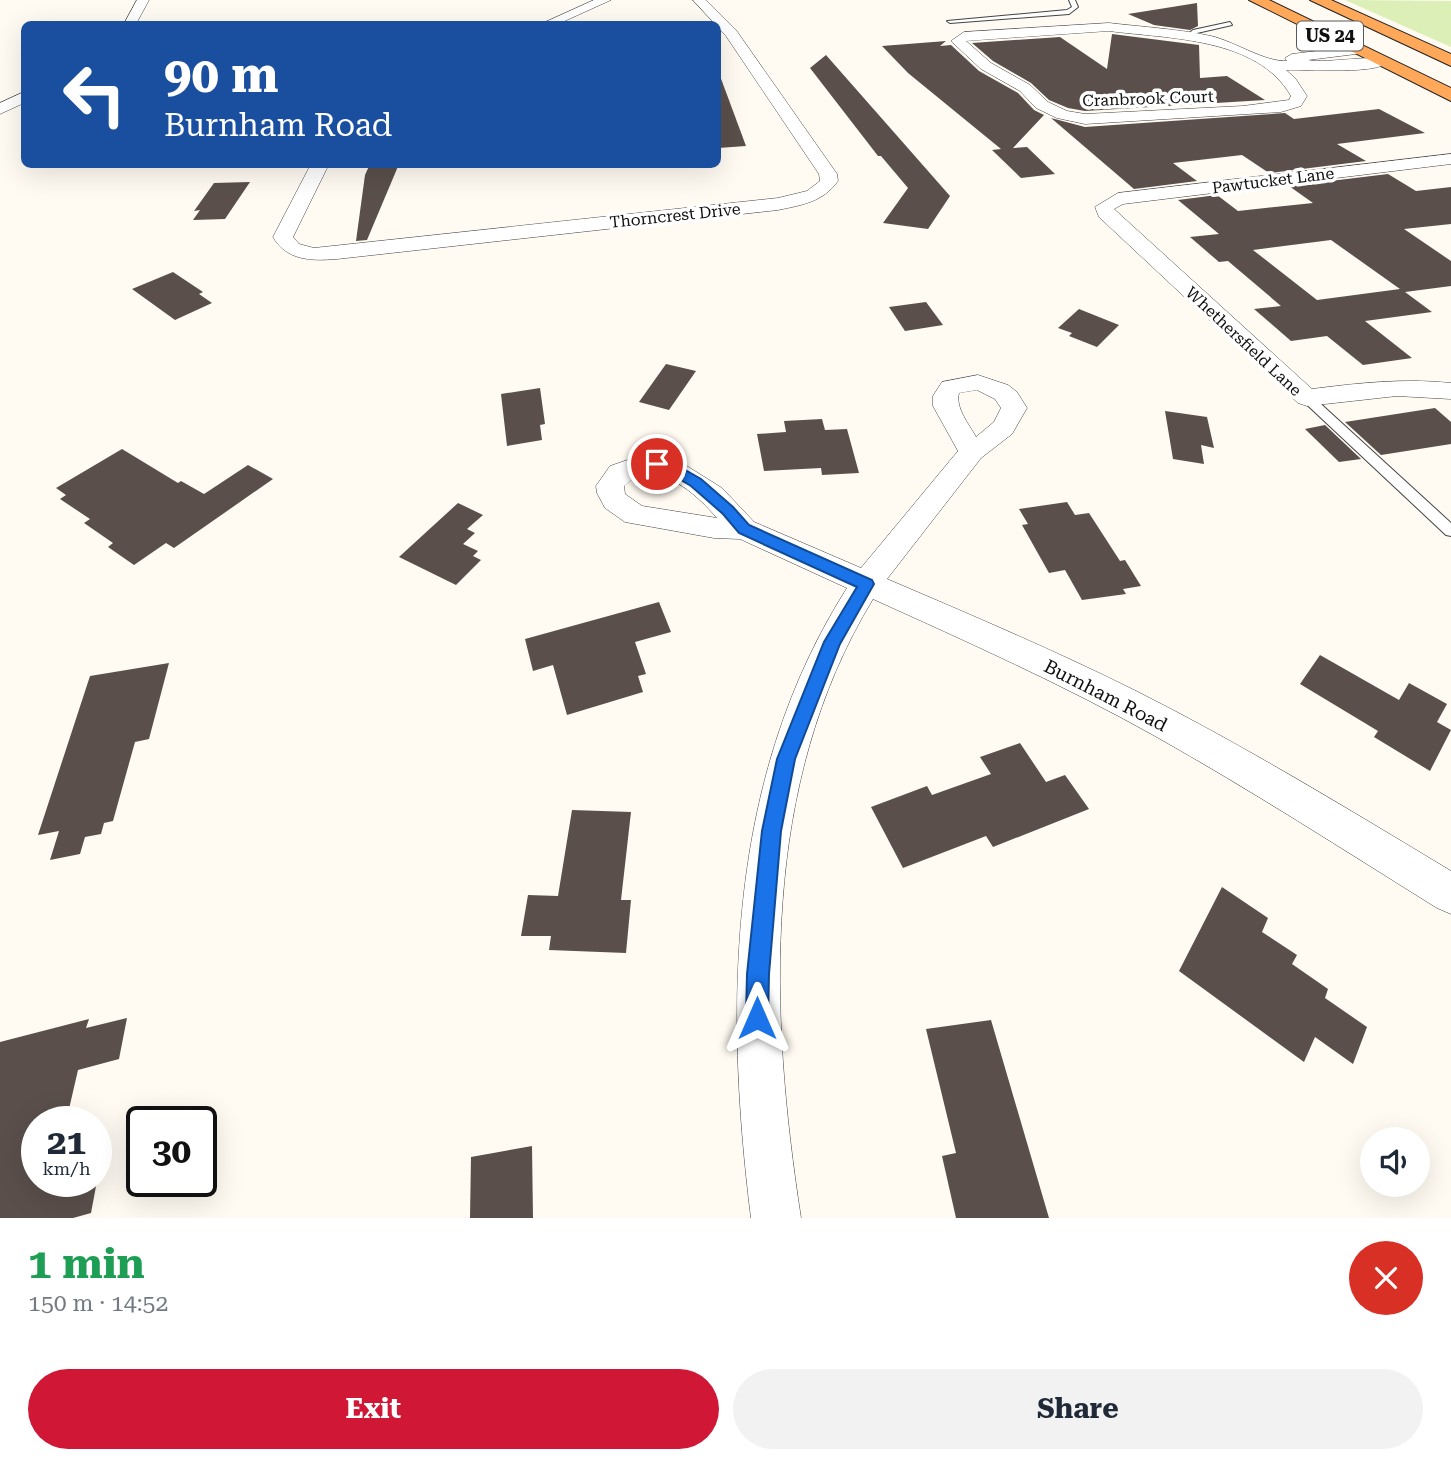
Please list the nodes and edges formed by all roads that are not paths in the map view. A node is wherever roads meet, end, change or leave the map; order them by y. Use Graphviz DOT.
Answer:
graph roads {
  1 [pos="143,0"];
  2 [pos="605,0"];
  3 [pos="699,0"];
  4 [pos="1072,0"];
  5 [pos="1257,0"];
  6 [pos="1318,0"];
  7 [pos="1042,7"];
  8 [pos="1052,14"];
  9 [pos="132,21"];
  10 [pos="555,21"];
  11 [pos="720,21"];
  12 [pos="950,21"];
  13 [pos="721,22"];
  14 [pos="1230,24"];
  15 [pos="1189,37"];
  16 [pos="1359,50"];
  17 [pos="1451,61"];
  18 [pos="1298,62"];
  19 [pos="1382,62"];
  20 [pos="1269,64"];
  21 [pos="1451,95"];
  22 [pos="21,98"];
  23 [pos="0,109"];
  24 [pos="1451,159"];
  25 [pos="318,168"];
  26 [pos="1106,213"];
  27 [pos="1451,391"];
  28 [pos="1307,398"];
  29 [pos="972,452"];
  30 [pos="744,529"];
  31 [pos="1451,531"];
  32 [pos="866,584"];
  33 [pos="1451,894"];
  34 [pos="776,1218"];
  1 -- 9 [label="street"];
  2 -- 10 [label="street"];
  3 -- 11 [label="street, Thorncrest Drive"];
  4 -- 8 [label="lane"];
  5 -- 16 [label="highway, US 24"];
  6 -- 17 [label="highway, US 24"];
  7 -- 8 [label="lane"];
  8 -- 12 [label="lane"];
  13 -- 25 [label="street, Thorncrest Drive"];
  14 -- 15 [label="lane"];
  15 -- 20 [label="street, Cranbrook Court"];
  15 -- 20 [label="street, Cranbrook Court"];
  16 -- 18 [label="street, Cranbrook Court"];
  16 -- 19 [label="highway, US 24"];
  18 -- 19 [label="street, Cranbrook Court"];
  18 -- 20 [label="street, Cranbrook Court"];
  19 -- 21 [label="highway, US 24"];
  22 -- 23 [label="street"];
  24 -- 26 [label="street, Pawtucket Lane"];
  26 -- 28 [label="street, Whethersfield Lane"];
  27 -- 28 [label="street, Whethersfield Lane"];
  28 -- 31 [label="lane"];
  29 -- 32 [label="street"];
  30 -- 32 [label="street, Burnham Road"];
  32 -- 33 [label="street, Burnham Road"];
  32 -- 34 [label="street"];
}
